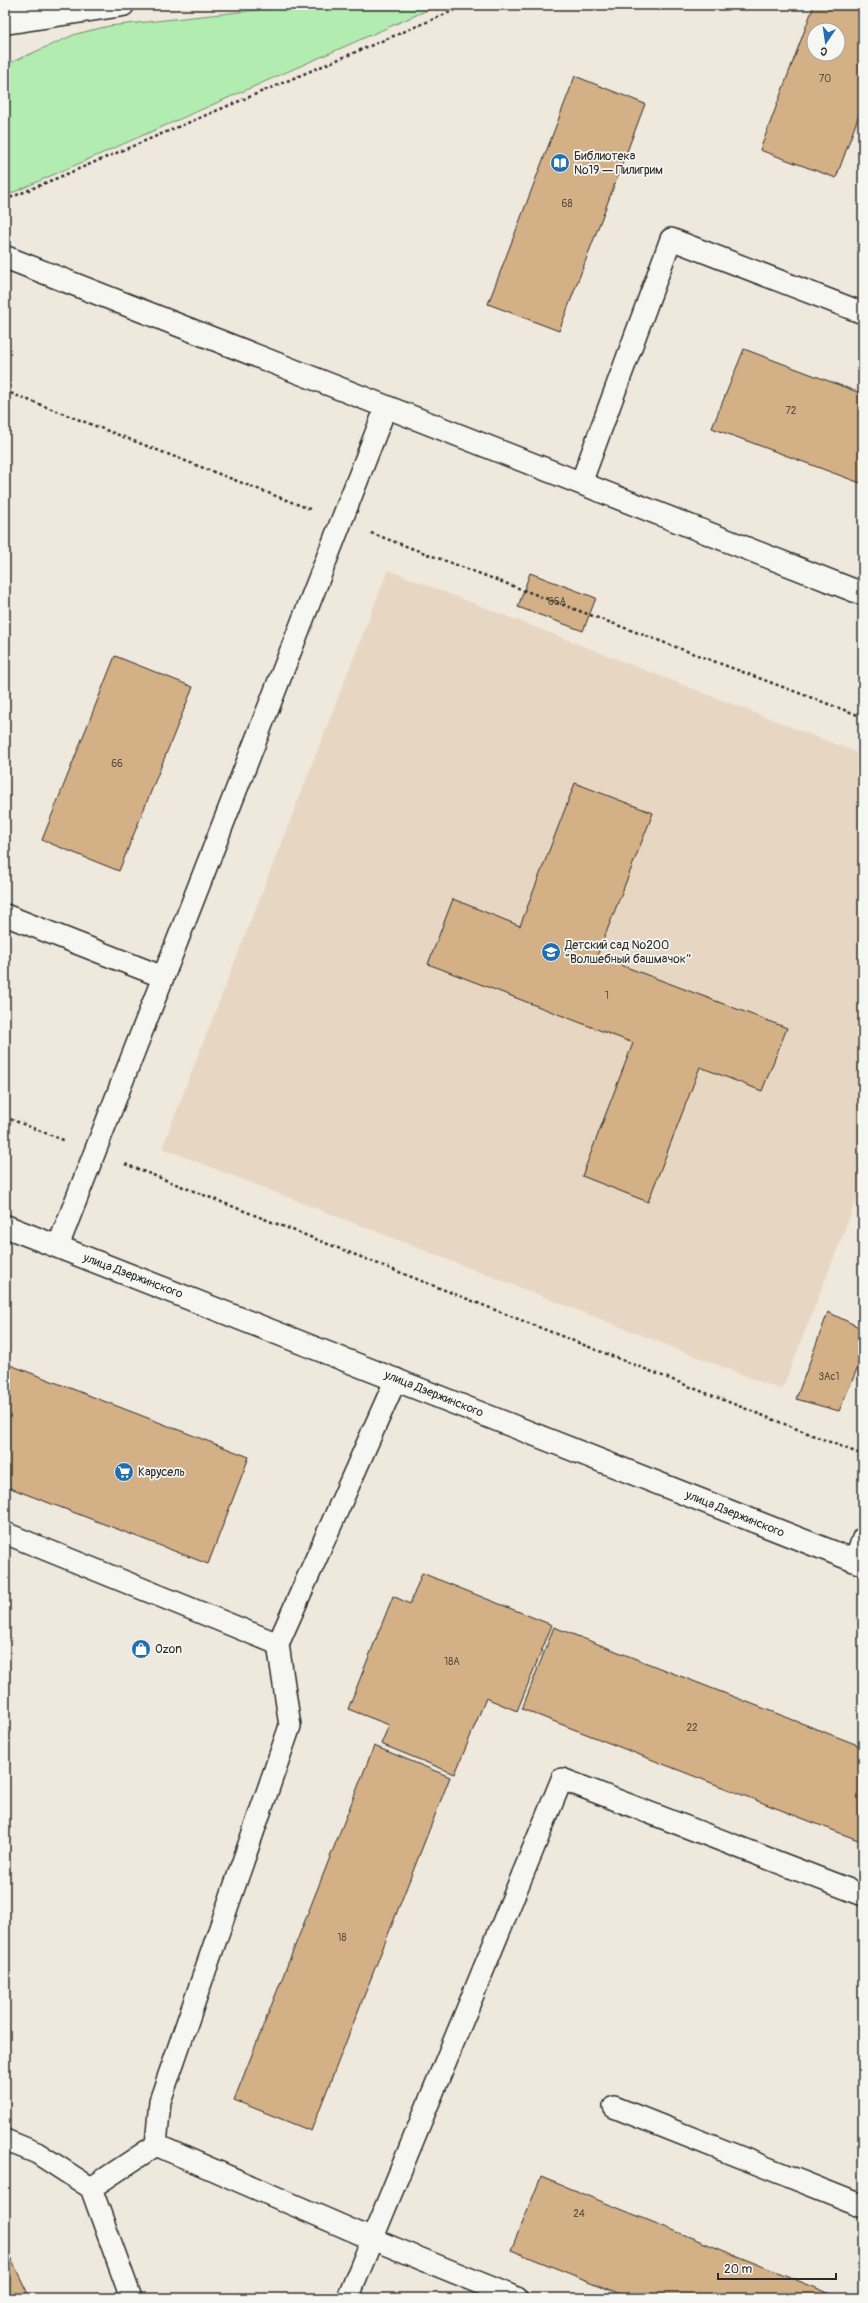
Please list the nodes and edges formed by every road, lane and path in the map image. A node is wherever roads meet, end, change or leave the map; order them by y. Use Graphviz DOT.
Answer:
graph roads {
  1 [pos="17,5"];
  2 [pos="123,5"];
  3 [pos="467,5"];
  4 [pos="5,10"];
  5 [pos="5,23"];
  6 [pos="5,200"];
  7 [pos="5,257"];
  8 [pos="863,313"];
  9 [pos="5,391"];
  10 [pos="386,407"];
  11 [pos="581,483"];
  12 [pos="341,521"];
  13 [pos="863,594"];
  14 [pos="863,717"];
  15 [pos="5,915"];
  16 [pos="163,977"];
  17 [pos="5,1117"];
  18 [pos="95,1153"];
  19 [pos="5,1226"];
  20 [pos="58,1246"];
  21 [pos="396,1379"];
  22 [pos="863,1455"];
  23 [pos="5,1533"];
  24 [pos="863,1538"];
  25 [pos="859,1562"];
  26 [pos="278,1644"];
  27 [pos="863,1895"];
  28 [pos="614,2107"];
  29 [pos="5,2140"];
  30 [pos="156,2145"];
  31 [pos="91,2188"];
  32 [pos="863,2206"];
  33 [pos="372,2239"];
  34 [pos="131,2298"];
  35 [pos="348,2298"];
  36 [pos="517,2298"];
  1 -- 4 [label="street"];
  2 -- 5 [label="street"];
  3 -- 6 [label="path"];
  7 -- 10 [label="street"];
  8 -- 11 [label="lane"];
  9 -- 12 [label="path"];
  10 -- 11 [label="street"];
  10 -- 12 [label="lane"];
  11 -- 13 [label="street"];
  12 -- 14 [label="path"];
  12 -- 16 [label="lane"];
  15 -- 16 [label="lane"];
  16 -- 18 [label="lane"];
  17 -- 18 [label="path"];
  18 -- 20 [label="lane"];
  18 -- 22 [label="path"];
  19 -- 20 [label="street, улица Дзержинского"];
  20 -- 21 [label="street, улица Дзержинского"];
  21 -- 25 [label="street, улица Дзержинского"];
  21 -- 26 [label="lane"];
  23 -- 26 [label="lane"];
  24 -- 25 [label="lane"];
  26 -- 30 [label="lane"];
  27 -- 33 [label="lane"];
  28 -- 32 [label="lane"];
  29 -- 31 [label="lane"];
  30 -- 31 [label="lane"];
  30 -- 33 [label="lane"];
  31 -- 34 [label="lane"];
  33 -- 35 [label="lane"];
  33 -- 36 [label="lane"];
}
